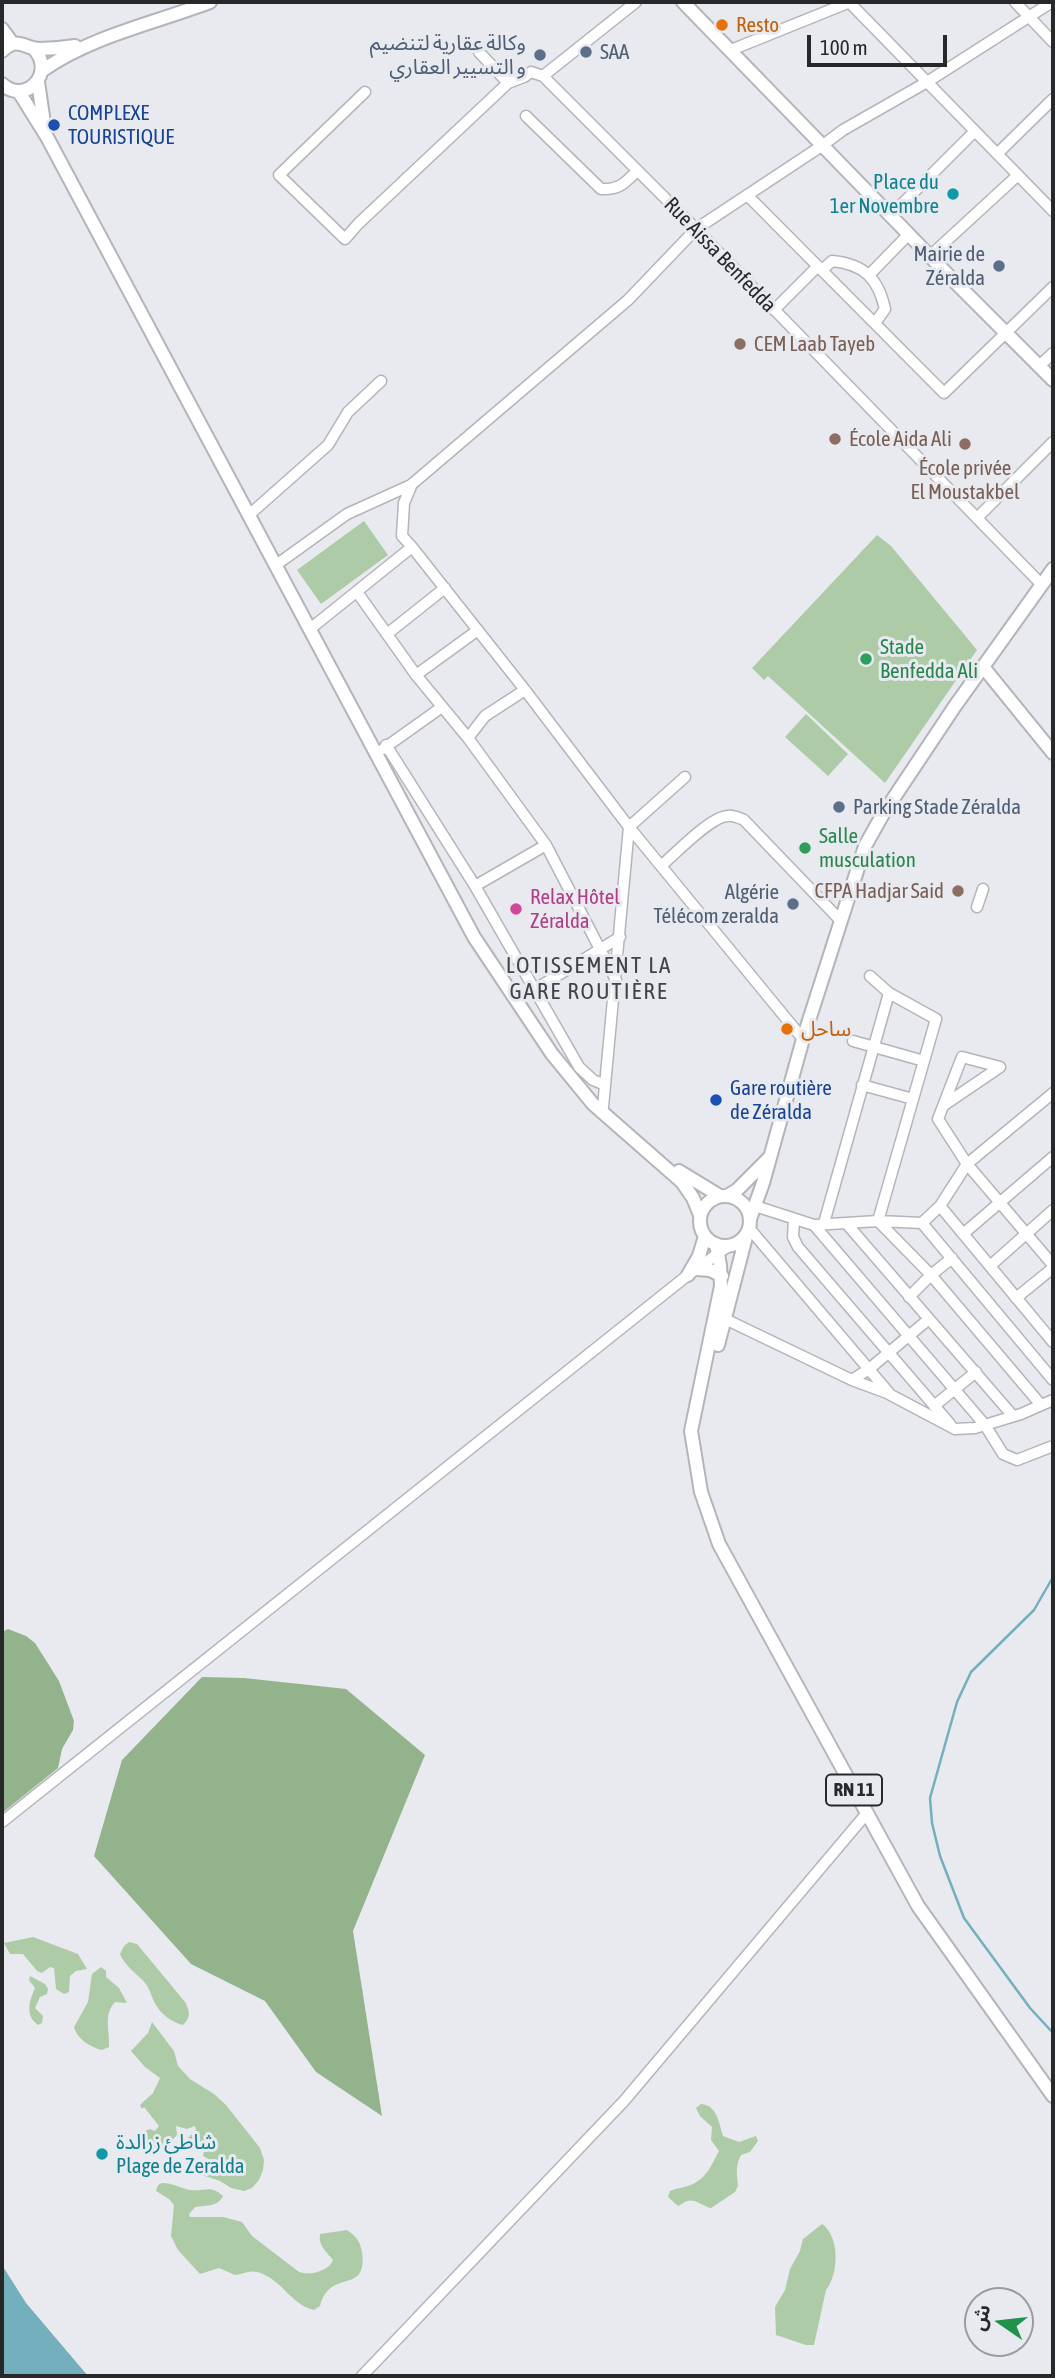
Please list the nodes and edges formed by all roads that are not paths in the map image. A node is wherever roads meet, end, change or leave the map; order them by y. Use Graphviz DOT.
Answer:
graph roads {
  1 [pos="210,2"];
  2 [pos="636,2"];
  3 [pos="683,2"];
  4 [pos="850,2"];
  5 [pos="1015,2"];
  6 [pos="1052,2"];
  7 [pos="1028,17"];
  8 [pos="2,29"];
  9 [pos="1053,42"];
  10 [pos="91,44"];
  11 [pos="7,47"];
  12 [pos="34,48"];
  13 [pos="731,50"];
  14 [pos="479,52"];
  15 [pos="41,76"];
  16 [pos="543,76"];
  17 [pos="927,82"];
  18 [pos="508,83"];
  19 [pos="7,89"];
  20 [pos="365,92"];
  21 [pos="1053,99"];
  22 [pos="526,116"];
  23 [pos="975,131"];
  24 [pos="47,137"];
  25 [pos="823,145"];
  26 [pos="997,154"];
  27 [pos="637,171"];
  28 [pos="1018,175"];
  29 [pos="747,195"];
  30 [pos="1053,211"];
  31 [pos="891,215"];
  32 [pos="696,229"];
  33 [pos="909,234"];
  34 [pos="930,256"];
  35 [pos="820,268"];
  36 [pos="870,274"];
  37 [pos="1053,286"];
  38 [pos="774,310"];
  39 [pos="875,323"];
  40 [pos="1006,333"];
  41 [pos="1053,353"];
  42 [pos="1039,366"];
  43 [pos="1053,380"];
  44 [pos="381,381"];
  45 [pos="1053,442"];
  46 [pos="412,484"];
  47 [pos="249,515"];
  48 [pos="977,518"];
  49 [pos="412,547"];
  50 [pos="276,565"];
  51 [pos="1053,569"];
  52 [pos="1042,585"];
  53 [pos="445,588"];
  54 [pos="356,592"];
  55 [pos="310,629"];
  56 [pos="478,630"];
  57 [pos="387,634"];
  58 [pos="984,668"];
  59 [pos="416,675"];
  60 [pos="525,690"];
  61 [pos="442,706"];
  62 [pos="468,738"];
  63 [pos="382,751"];
  64 [pos="1053,753"];
  65 [pos="684,777"];
  66 [pos="629,827"];
  67 [pos="546,845"];
  68 [pos="661,866"];
  69 [pos="475,886"];
  70 [pos="983,889"];
  71 [pos="977,907"];
  72 [pos="841,921"];
  73 [pos="620,937"];
  74 [pos="601,950"];
  75 [pos="870,976"];
  76 [pos="616,980"];
  77 [pos="534,990"];
  78 [pos="889,993"];
  79 [pos="803,1039"];
  80 [pos="853,1041"];
  81 [pos="873,1046"];
  82 [pos="924,1061"];
  83 [pos="605,1085"];
  84 [pos="862,1085"];
  85 [pos="585,1093"];
  86 [pos="1049,1096"];
  87 [pos="913,1099"];
  88 [pos="944,1105"];
  89 [pos="603,1107"];
  90 [pos="1053,1108"];
  91 [pos="769,1157"];
  92 [pos="1053,1157"];
  93 [pos="967,1164"];
  94 [pos="723,1196"];
  95 [pos="1001,1202"];
  96 [pos="755,1206"];
  97 [pos="940,1206"];
  98 [pos="1053,1210"];
  99 [pos="701,1215"];
  100 [pos="794,1220"];
  101 [pos="878,1221"];
  102 [pos="846,1223"];
  103 [pos="922,1223"];
  104 [pos="819,1224"];
  105 [pos="749,1227"];
  106 [pos="1026,1232"];
  107 [pos="963,1234"];
  108 [pos="705,1236"];
  109 [pos="717,1249"];
  110 [pos="952,1258"];
  111 [pos="990,1266"];
  112 [pos="1053,1267"];
  113 [pos="693,1272"];
  114 [pos="931,1275"];
  115 [pos="722,1276"];
  116 [pos="909,1297"];
  117 [pos="1016,1297"];
  118 [pos="725,1319"];
  119 [pos="929,1319"];
  120 [pos="910,1335"];
  121 [pos="1053,1342"];
  122 [pos="889,1353"];
  123 [pos="869,1369"];
  124 [pos="975,1373"];
  125 [pos="852,1380"];
  126 [pos="1053,1380"];
  127 [pos="955,1390"];
  128 [pos="892,1395"];
  129 [pos="1053,1400"];
  130 [pos="1041,1405"];
  131 [pos="934,1406"];
  132 [pos="1013,1416"];
  133 [pos="985,1425"];
  134 [pos="955,1429"];
  135 [pos="1053,1446"];
  136 [pos="695,1462"];
  137 [pos="867,1813"];
  138 [pos="2,1822"];
  139 [pos="1053,2096"];
  140 [pos="362,2376"];
  1 -- 10 [label="main road"];
  2 -- 16 [label="street"];
  3 -- 13 [label="main road"];
  4 -- 13 [label="street"];
  4 -- 17 [label="street"];
  5 -- 7 [label="street"];
  6 -- 7 [label="street"];
  7 -- 9 [label="street"];
  7 -- 17 [label="street"];
  8 -- 11 [label="main road"];
  10 -- 12 [label="main road"];
  10 -- 15 [label="main road"];
  11 -- 12 [label="main road"];
  12 -- 15 [label="main road"];
  13 -- 25 [label="main road"];
  14 -- 18 [label="street"];
  15 -- 19 [label="main road"];
  15 -- 24 [label="main road"];
  16 -- 18 [label="street"];
  16 -- 27 [label="street, Rue Aissa Benfedda"];
  17 -- 23 [label="street"];
  17 -- 25 [label="street"];
  18 -- 20 [label="street"];
  19 -- 24 [label="main road"];
  21 -- 26 [label="street"];
  22 -- 27 [label="street"];
  23 -- 26 [label="street"];
  23 -- 31 [label="street"];
  24 -- 47 [label="main road"];
  25 -- 29 [label="street"];
  25 -- 31 [label="main road"];
  26 -- 28 [label="street"];
  27 -- 32 [label="street, Rue Aissa Benfedda"];
  28 -- 30 [label="street"];
  28 -- 34 [label="street"];
  29 -- 32 [label="street"];
  29 -- 35 [label="street"];
  31 -- 33 [label="main road"];
  32 -- 38 [label="street, Rue Aissa Benfedda"];
  32 -- 46 [label="street"];
  33 -- 34 [label="main road"];
  33 -- 36 [label="street"];
  34 -- 40 [label="main road"];
  35 -- 36 [label="street"];
  35 -- 38 [label="street"];
  35 -- 39 [label="street"];
  36 -- 39 [label="street"];
  37 -- 40 [label="street"];
  38 -- 48 [label="street, Rue Aissa Benfedda"];
  39 -- 40 [label="street"];
  40 -- 42 [label="main road"];
  41 -- 42 [label="street"];
  42 -- 43 [label="main road"];
  44 -- 47 [label="street"];
  45 -- 48 [label="street"];
  46 -- 49 [label="street"];
  46 -- 50 [label="street"];
  47 -- 50 [label="main road"];
  48 -- 52 [label="street, Rue Aissa Benfedda"];
  49 -- 53 [label="street"];
  49 -- 54 [label="street"];
  50 -- 55 [label="main road"];
  51 -- 52 [label="main road, RN 11"];
  52 -- 58 [label="main road, RN 11"];
  53 -- 56 [label="street"];
  53 -- 57 [label="street"];
  54 -- 55 [label="street"];
  54 -- 57 [label="street"];
  55 -- 63 [label="main road"];
  56 -- 59 [label="street"];
  56 -- 60 [label="street"];
  57 -- 59 [label="street"];
  58 -- 64 [label="main road"];
  58 -- 72 [label="main road, RN 11"];
  59 -- 61 [label="street"];
  60 -- 62 [label="street"];
  60 -- 66 [label="street"];
  61 -- 62 [label="street"];
  61 -- 63 [label="street"];
  62 -- 67 [label="street"];
  63 -- 69 [label="street"];
  63 -- 85 [label="main road"];
  65 -- 66 [label="street"];
  66 -- 68 [label="street"];
  66 -- 73 [label="street"];
  67 -- 69 [label="street"];
  67 -- 74 [label="street"];
  68 -- 72 [label="street"];
  68 -- 79 [label="street"];
  69 -- 77 [label="street"];
  70 -- 71 [label="street"];
  72 -- 79 [label="main road, RN 11"];
  73 -- 74 [label="street"];
  73 -- 76 [label="street"];
  74 -- 76 [label="street"];
  74 -- 77 [label="street"];
  75 -- 78 [label="street"];
  76 -- 83 [label="street"];
  77 -- 83 [label="street"];
  78 -- 81 [label="street"];
  78 -- 82 [label="street"];
  79 -- 91 [label="main road, RN 11"];
  80 -- 81 [label="street"];
  81 -- 82 [label="street"];
  81 -- 84 [label="street"];
  82 -- 87 [label="street"];
  83 -- 89 [label="street"];
  84 -- 87 [label="street"];
  84 -- 104 [label="street"];
  85 -- 89 [label="main road"];
  85 -- 99 [label="main road"];
  86 -- 90 [label="street"];
  86 -- 93 [label="street"];
  87 -- 101 [label="street"];
  88 -- 88 [label="street"];
  88 -- 93 [label="street"];
  89 -- 94 [label="main road"];
  91 -- 94 [label="main road"];
  91 -- 96 [label="main road, RN 11"];
  92 -- 95 [label="street"];
  93 -- 95 [label="street"];
  93 -- 97 [label="street"];
  94 -- 99 [label="main road"];
  94 -- 105 [label="main road"];
  95 -- 106 [label="street"];
  95 -- 107 [label="street"];
  96 -- 100 [label="street"];
  96 -- 105 [label="main road, RN 11"];
  97 -- 103 [label="street"];
  97 -- 107 [label="street"];
  98 -- 106 [label="street"];
  99 -- 108 [label="main road"];
  100 -- 104 [label="street"];
  100 -- 122 [label="street"];
  101 -- 102 [label="street"];
  101 -- 103 [label="street"];
  101 -- 114 [label="street"];
  102 -- 104 [label="street"];
  102 -- 116 [label="street"];
  103 -- 110 [label="street"];
  104 -- 120 [label="street"];
  105 -- 109 [label="main road"];
  105 -- 118 [label="main road, RN 11"];
  105 -- 123 [label="street"];
  106 -- 111 [label="street"];
  106 -- 112 [label="street"];
  107 -- 111 [label="street"];
  108 -- 109 [label="main road"];
  108 -- 113 [label="main road"];
  109 -- 113 [label="street"];
  109 -- 115 [label="main road"];
  110 -- 114 [label="street"];
  110 -- 126 [label="street"];
  111 -- 117 [label="street"];
  112 -- 117 [label="street"];
  113 -- 115 [label="main road"];
  113 -- 138 [label="street"];
  114 -- 116 [label="street"];
  114 -- 130 [label="street"];
  115 -- 136 [label="main road"];
  116 -- 119 [label="street"];
  117 -- 121 [label="street"];
  118 -- 125 [label="street"];
  118 -- 136 [label="main road, RN 11"];
  119 -- 120 [label="street"];
  119 -- 124 [label="street"];
  120 -- 122 [label="street"];
  120 -- 127 [label="street"];
  122 -- 123 [label="street"];
  122 -- 131 [label="street"];
  123 -- 125 [label="street"];
  123 -- 128 [label="street"];
  124 -- 127 [label="street"];
  124 -- 132 [label="street"];
  125 -- 128 [label="street"];
  127 -- 131 [label="street"];
  127 -- 133 [label="street"];
  128 -- 134 [label="street"];
  129 -- 130 [label="street"];
  130 -- 132 [label="street"];
  131 -- 134 [label="street"];
  132 -- 133 [label="street"];
  133 -- 134 [label="street"];
  133 -- 135 [label="street"];
  136 -- 137 [label="main road, RN 11"];
  137 -- 139 [label="main road, RN 11"];
  137 -- 140 [label="street"];
}
